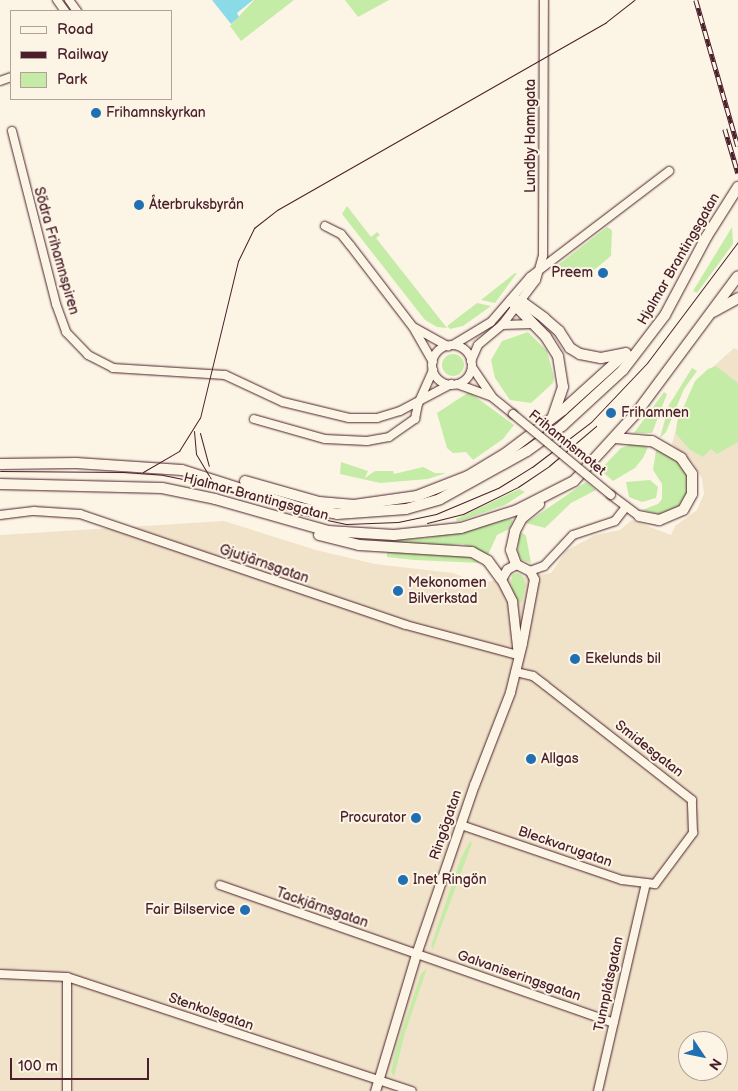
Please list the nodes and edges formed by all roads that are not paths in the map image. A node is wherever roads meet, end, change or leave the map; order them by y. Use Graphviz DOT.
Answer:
graph roads {
  1 [pos="68,0"];
  2 [pos="544,0"];
  3 [pos="76,10"];
  4 [pos="12,131"];
  5 [pos="670,171"];
  6 [pos="738,187"];
  7 [pos="325,226"];
  8 [pos="539,272"];
  9 [pos="738,276"];
  10 [pos="738,298"];
  11 [pos="516,303"];
  12 [pos="711,313"];
  13 [pos="532,324"];
  14 [pos="502,325"];
  15 [pos="413,327"];
  16 [pos="648,339"];
  17 [pos="451,345"];
  18 [pos="626,353"];
  19 [pos="472,364"];
  20 [pos="433,366"];
  21 [pos="454,384"];
  22 [pos="492,397"];
  23 [pos="418,404"];
  24 [pos="254,419"];
  25 [pos="550,421"];
  26 [pos="614,438"];
  27 [pos="0,464"];
  28 [pos="219,479"];
  29 [pos="0,484"];
  30 [pos="550,494"];
  31 [pos="626,507"];
  32 [pos="0,515"];
  33 [pos="639,516"];
  34 [pos="302,526"];
  35 [pos="516,564"];
  36 [pos="530,571"];
  37 [pos="501,579"];
  38 [pos="518,655"];
  39 [pos="515,672"];
  40 [pos="461,825"];
  41 [pos="662,879"];
  42 [pos="646,883"];
  43 [pos="220,885"];
  44 [pos="416,954"];
  45 [pos="0,974"];
  46 [pos="67,977"];
  47 [pos="613,1023"];
  48 [pos="377,1081"];
  49 [pos="67,1091"];
  50 [pos="375,1091"];
  51 [pos="412,1091"];
  52 [pos="598,1091"];
  1 -- 3 [label="street"];
  2 -- 8 [label="street, Lundby Hamngata"];
  4 -- 23 [label="street, Södra Frihamnspiren"];
  5 -- 8 [label="street, Lundby Hamngata"];
  6 -- 16 [label="main road, Hjalmar Brantingsgatan"];
  7 -- 15 [label="street"];
  8 -- 11 [label="street, Lundby Hamngata"];
  9 -- 12 [label="main road, Hjalmar Brantingsgatan"];
  10 -- 12 [label="main road"];
  11 -- 13 [label="main road"];
  11 -- 14 [label="street, Lundby Hamngata"];
  11 -- 17 [label="street, Lundby Hamngata"];
  11 -- 18 [label="main road"];
  12 -- 26 [label="main road, Hjalmar Brantingsgatan"];
  13 -- 14 [label="street"];
  13 -- 25 [label="main road"];
  14 -- 19 [label="street, Lundby Hamngata"];
  15 -- 17 [label="street"];
  15 -- 20 [label="street"];
  16 -- 18 [label="main road"];
  16 -- 28 [label="main road, Hjalmar Brantingsgatan"];
  17 -- 19 [label="street"];
  17 -- 20 [label="street"];
  18 -- 25 [label="main road"];
  19 -- 21 [label="street"];
  19 -- 22 [label="street, Frihamnsmotet"];
  20 -- 21 [label="street"];
  20 -- 23 [label="street"];
  21 -- 22 [label="street, Frihamnsmotet"];
  21 -- 23 [label="street"];
  22 -- 31 [label="street, Frihamnsmotet, bridge"];
  23 -- 24 [label="street"];
  25 -- 28 [label="main road"];
  26 -- 30 [label="main road, Hjalmar Brantingsgatan"];
  26 -- 33 [label="main road"];
  27 -- 28 [label="main road, Hjalmar Brantingsgatan"];
  29 -- 34 [label="main road, Hjalmar Brantingsgatan"];
  30 -- 34 [label="main road, Hjalmar Brantingsgatan"];
  30 -- 35 [label="main road"];
  31 -- 33 [label="street, Frihamnsmotet"];
  31 -- 36 [label="street"];
  32 -- 38 [label="street, Gjutjärnsgatan"];
  34 -- 37 [label="main road"];
  35 -- 36 [label="street"];
  35 -- 37 [label="street"];
  36 -- 38 [label="street, Ringögatan"];
  37 -- 38 [label="street, Ringögatan"];
  38 -- 39 [label="street, Ringögatan"];
  39 -- 40 [label="street, Ringögatan"];
  39 -- 41 [label="street, Smidesgatan"];
  40 -- 42 [label="street, Bleckvarugatan"];
  40 -- 44 [label="street, Ringögatan"];
  41 -- 42 [label="street, Bleckvarugatan"];
  42 -- 47 [label="street, Tunnplåtsgatan"];
  43 -- 44 [label="street, Tackjärnsgatan"];
  44 -- 47 [label="street, Galvaniseringsgatan"];
  44 -- 48 [label="street, Ringögatan"];
  45 -- 46 [label="street, Stenkolsgatan"];
  46 -- 48 [label="street, Stenkolsgatan"];
  46 -- 49 [label="street"];
  47 -- 52 [label="street, Tunnplåtsgatan"];
  48 -- 50 [label="street, Ringögatan"];
  48 -- 51 [label="street, Stenkolsgatan"];
}
